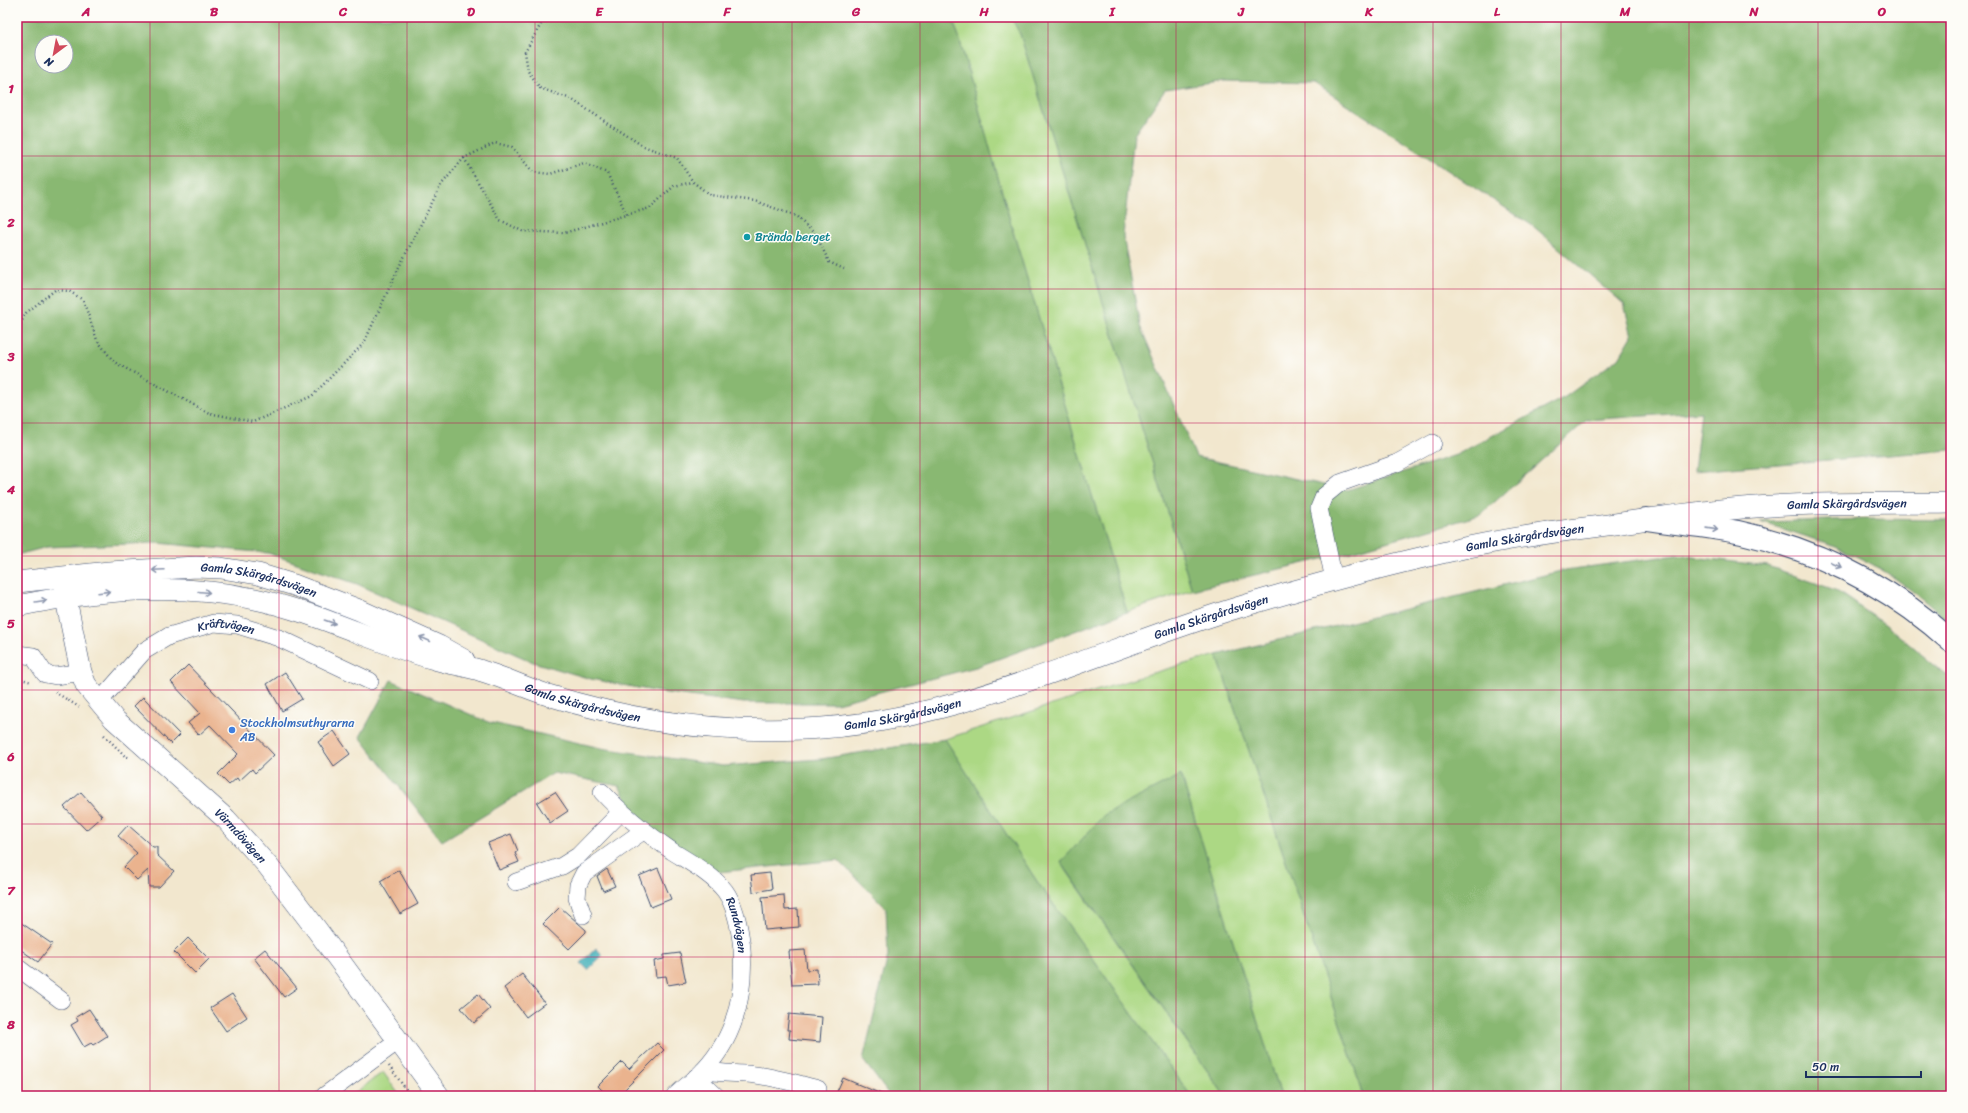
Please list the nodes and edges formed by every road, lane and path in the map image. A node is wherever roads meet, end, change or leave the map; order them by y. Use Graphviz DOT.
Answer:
graph roads {
  1 [pos="545,17"];
  2 [pos="464,158"];
  3 [pos="693,182"];
  4 [pos="627,215"];
  5 [pos="844,269"];
  6 [pos="17,331"];
  7 [pos="1433,443"];
  8 [pos="1951,503"];
  9 [pos="1646,519"];
  10 [pos="1334,580"];
  11 [pos="17,582"];
  12 [pos="65,587"];
  13 [pos="17,606"];
  14 [pos="1951,640"];
  15 [pos="17,654"];
  16 [pos="81,672"];
  17 [pos="17,678"];
  18 [pos="370,681"];
  19 [pos="37,684"];
  20 [pos="48,689"];
  21 [pos="90,706"];
  22 [pos="100,730"];
  23 [pos="132,759"];
  24 [pos="602,792"];
  25 [pos="621,812"];
  26 [pos="643,831"];
  27 [pos="516,882"];
  28 [pos="583,915"];
  29 [pos="17,967"];
  30 [pos="61,1000"];
  31 [pos="398,1041"];
  32 [pos="380,1055"];
  33 [pos="700,1074"];
  34 [pos="818,1089"];
  35 [pos="324,1096"];
  36 [pos="411,1096"];
  37 [pos="439,1096"];
  38 [pos="675,1096"];
  39 [pos="716,1096"];
  1 -- 3 [label="path"];
  2 -- 4 [label="path"];
  2 -- 4 [label="path"];
  2 -- 6 [label="path"];
  3 -- 4 [label="path"];
  3 -- 5 [label="path"];
  7 -- 10 [label="street"];
  8 -- 9 [label="main road, Gamla Skärgårdsvägen"];
  9 -- 10 [label="main road, Gamla Skärgårdsvägen"];
  9 -- 14 [label="highway, one-way"];
  10 -- 12 [label="main road, Gamla Skärgårdsvägen"];
  11 -- 12 [label="main road, Gamla Skärgårdsvägen"];
  13 -- 12 [label="main road, Gamla Skärgårdsvägen, one-way"];
  12 -- 16 [label="main road, Värmdövägen"];
  15 -- 16 [label="street"];
  16 -- 21 [label="main road, Värmdövägen"];
  17 -- 19 [label="path"];
  18 -- 21 [label="street, Kräftvägen"];
  20 -- 21 [label="path"];
  21 -- 31 [label="main road, Värmdövägen"];
  22 -- 23 [label="path"];
  24 -- 25 [label="street, Rundvägen"];
  25 -- 26 [label="street, Rundvägen"];
  25 -- 27 [label="street"];
  26 -- 28 [label="street"];
  26 -- 33 [label="street, Rundvägen"];
  29 -- 30 [label="street"];
  31 -- 32 [label="street"];
  31 -- 37 [label="main road, Värmdövägen"];
  32 -- 35 [label="street"];
  32 -- 36 [label="path"];
  33 -- 34 [label="street"];
  33 -- 38 [label="street, Rundvägen"];
  33 -- 39 [label="street"];
}
